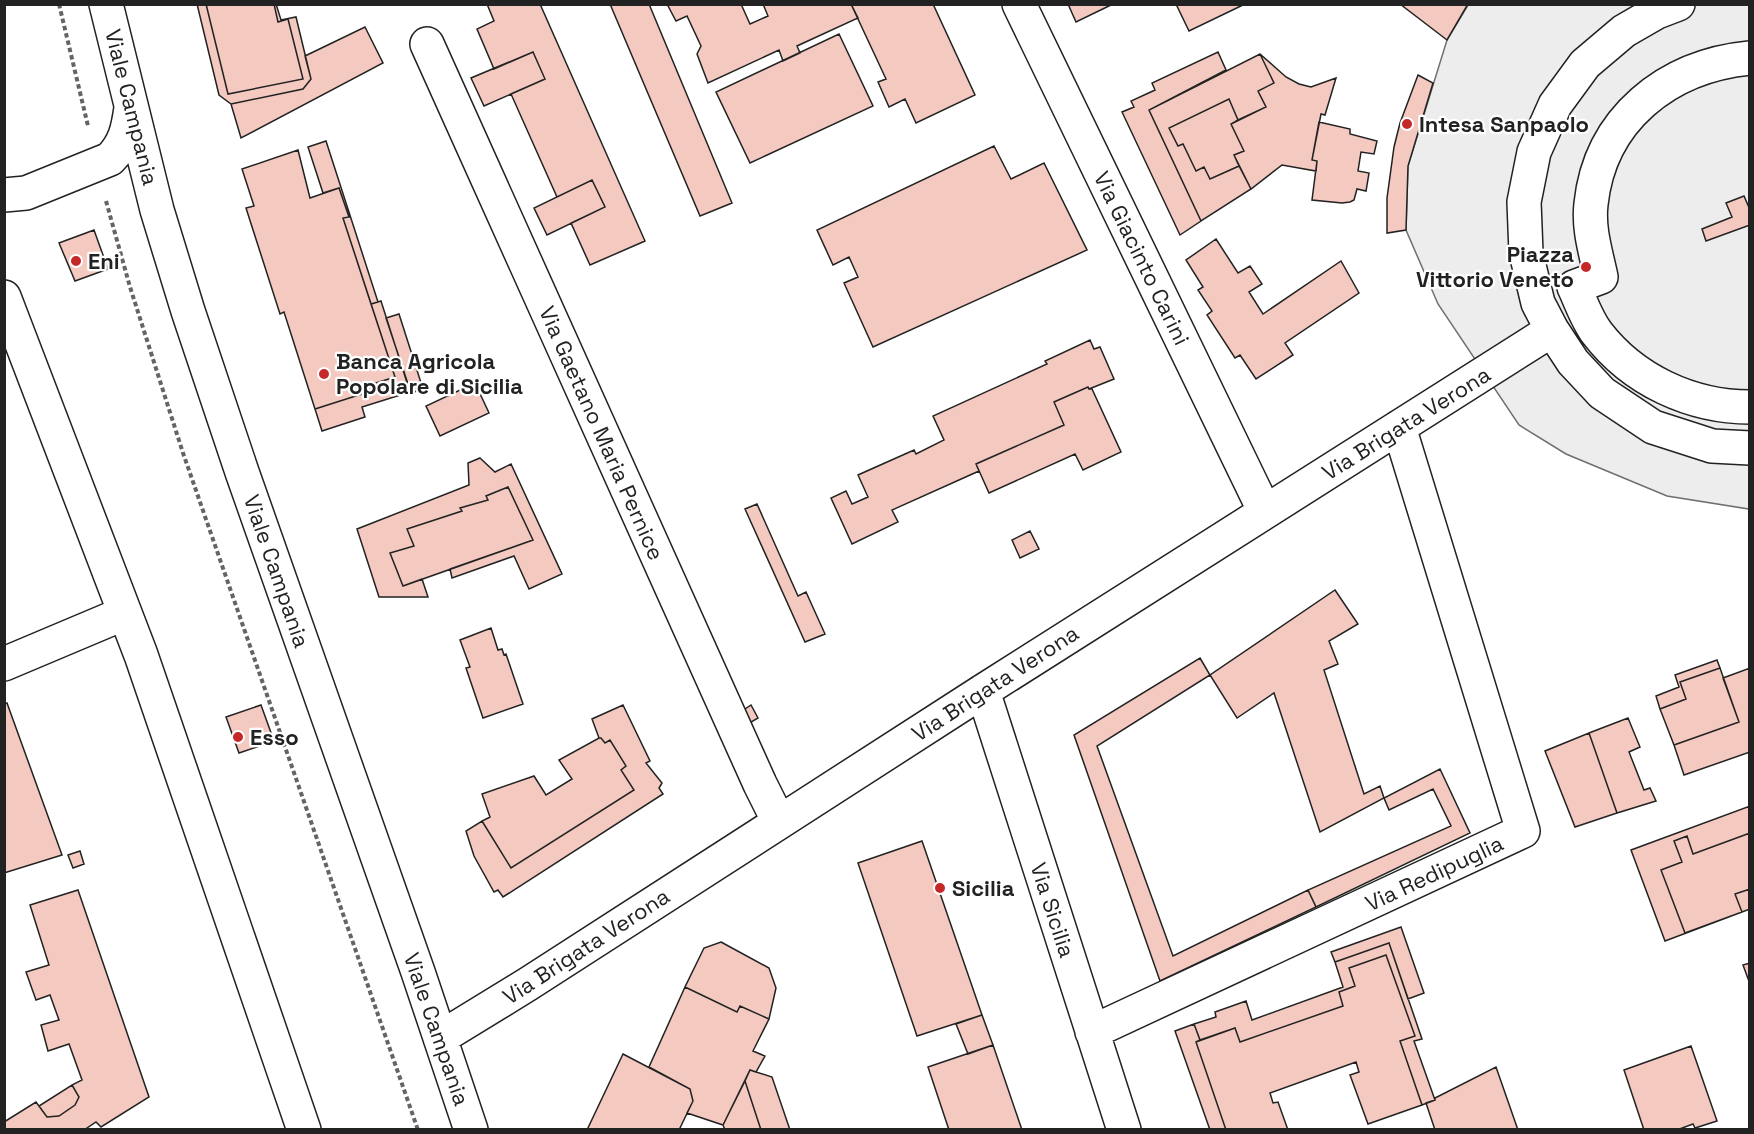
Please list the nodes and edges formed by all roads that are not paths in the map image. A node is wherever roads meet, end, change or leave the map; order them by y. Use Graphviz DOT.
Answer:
graph roads {
  1 [pos="106,4"];
  2 [pos="1019,4"];
  3 [pos="1664,7"];
  4 [pos="427,44"];
  5 [pos="1749,58"];
  6 [pos="131,106"];
  7 [pos="4,195"];
  8 [pos="4,297"];
  9 [pos="1552,330"];
  10 [pos="1749,408"];
  11 [pos="1399,427"];
  12 [pos="1749,448"];
  13 [pos="1264,512"];
  14 [pos="125,613"];
  15 [pos="4,664"];
  16 [pos="983,691"];
  17 [pos="779,822"];
  18 [pos="1092,1032"];
  19 [pos="440,1038"];
  20 [pos="302,1128"];
  21 [pos="471,1130"];
  22 [pos="1124,1130"];
  1 -- 6 [label="street, Viale Campania"];
  2 -- 13 [label="street, Via Giacinto Carini"];
  3 -- 9 [label="street"];
  4 -- 17 [label="street, Via Gaetano Maria Pernice"];
  5 -- 10 [label="street"];
  6 -- 7 [label="street"];
  6 -- 19 [label="street, Viale Campania"];
  8 -- 14 [label="street"];
  9 -- 11 [label="street, Via Brigata Verona"];
  9 -- 12 [label="street"];
  11 -- 13 [label="street, Via Brigata Verona"];
  11 -- 18 [label="street, Via Redipuglia"];
  13 -- 16 [label="street, Via Brigata Verona"];
  14 -- 15 [label="street"];
  14 -- 20 [label="street"];
  16 -- 17 [label="street, Via Brigata Verona"];
  16 -- 18 [label="street, Via Sicilia"];
  17 -- 19 [label="street, Via Brigata Verona"];
  18 -- 22 [label="street, Via Sicilia"];
  19 -- 21 [label="street, Viale Campania"];
}
